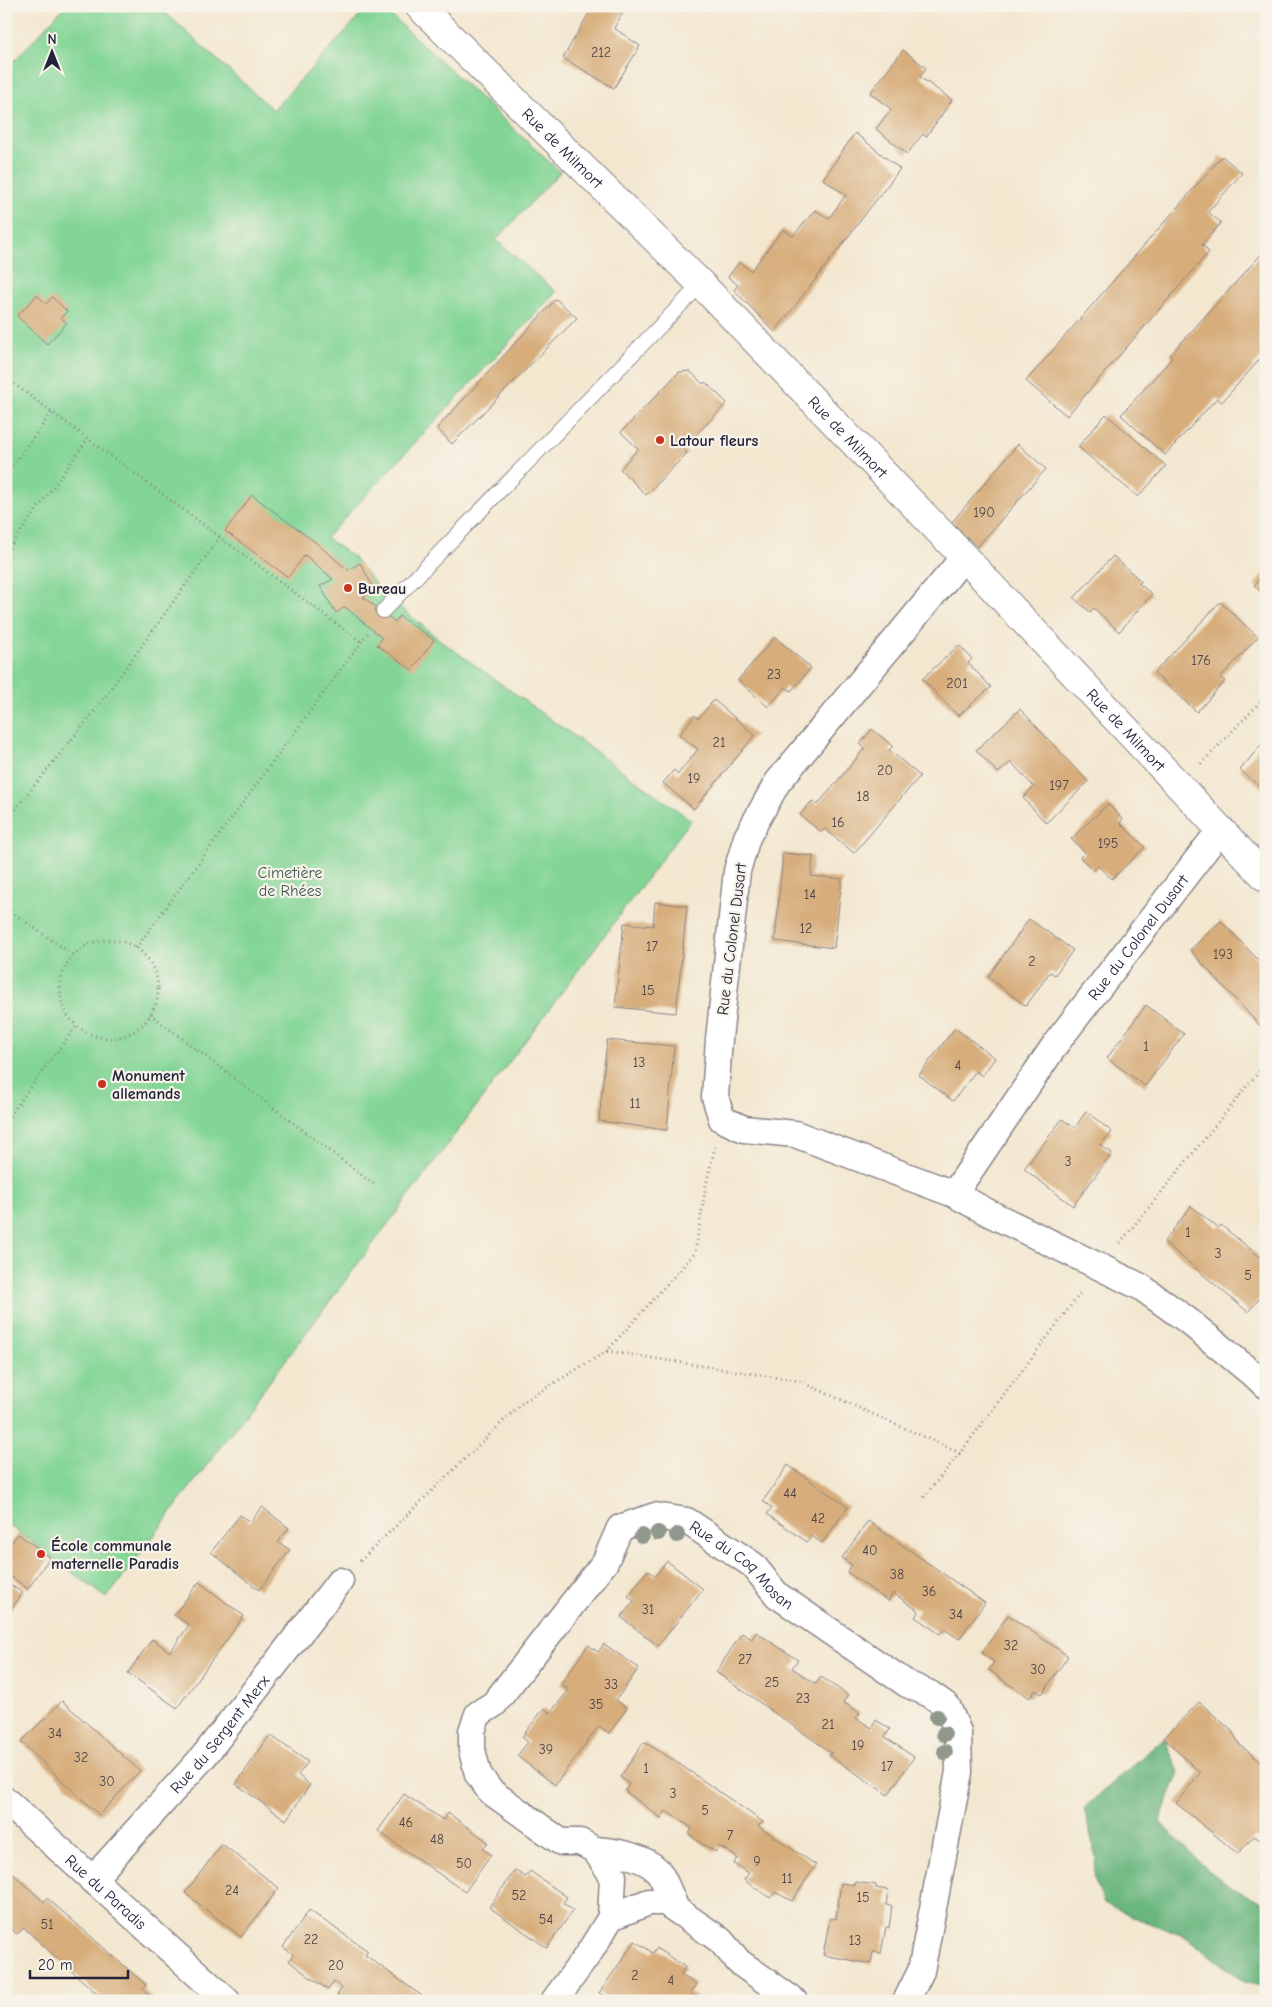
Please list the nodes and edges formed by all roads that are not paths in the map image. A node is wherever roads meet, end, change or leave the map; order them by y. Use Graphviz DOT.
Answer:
graph roads {
  1 [pos="419,6"];
  2 [pos="701,284"];
  3 [pos="964,557"];
  4 [pos="384,611"];
  5 [pos="1222,829"];
  6 [pos="1266,878"];
  7 [pos="954,1194"];
  8 [pos="1266,1385"];
  9 [pos="340,1581"];
  10 [pos="10,1811"];
  11 [pos="595,1850"];
  12 [pos="92,1880"];
  13 [pos="676,1908"];
  14 [pos="611,1917"];
  15 [pos="228,2001"];
  16 [pos="554,2001"];
  17 [pos="794,2001"];
  18 [pos="906,2001"];
  1 -- 2 [label="street, Rue de Milmort"];
  2 -- 3 [label="street, Rue de Milmort"];
  2 -- 4 [label="lane"];
  3 -- 5 [label="street, Rue de Milmort"];
  3 -- 7 [label="street, Rue du Colonel Dusart"];
  5 -- 6 [label="street, Rue de Milmort"];
  5 -- 7 [label="street, Rue du Colonel Dusart"];
  7 -- 8 [label="street"];
  9 -- 12 [label="street, Rue du Sergent Merx"];
  10 -- 12 [label="street, Rue du Paradis"];
  11 -- 13 [label="street, Rue du Coq Mosan"];
  11 -- 14 [label="street"];
  11 -- 18 [label="street, Rue du Coq Mosan"];
  12 -- 15 [label="street, Rue du Paradis"];
  13 -- 14 [label="street, Rue du Coq Mosan"];
  13 -- 17 [label="street, Rue du Coq Mosan"];
  14 -- 16 [label="street"];
}
